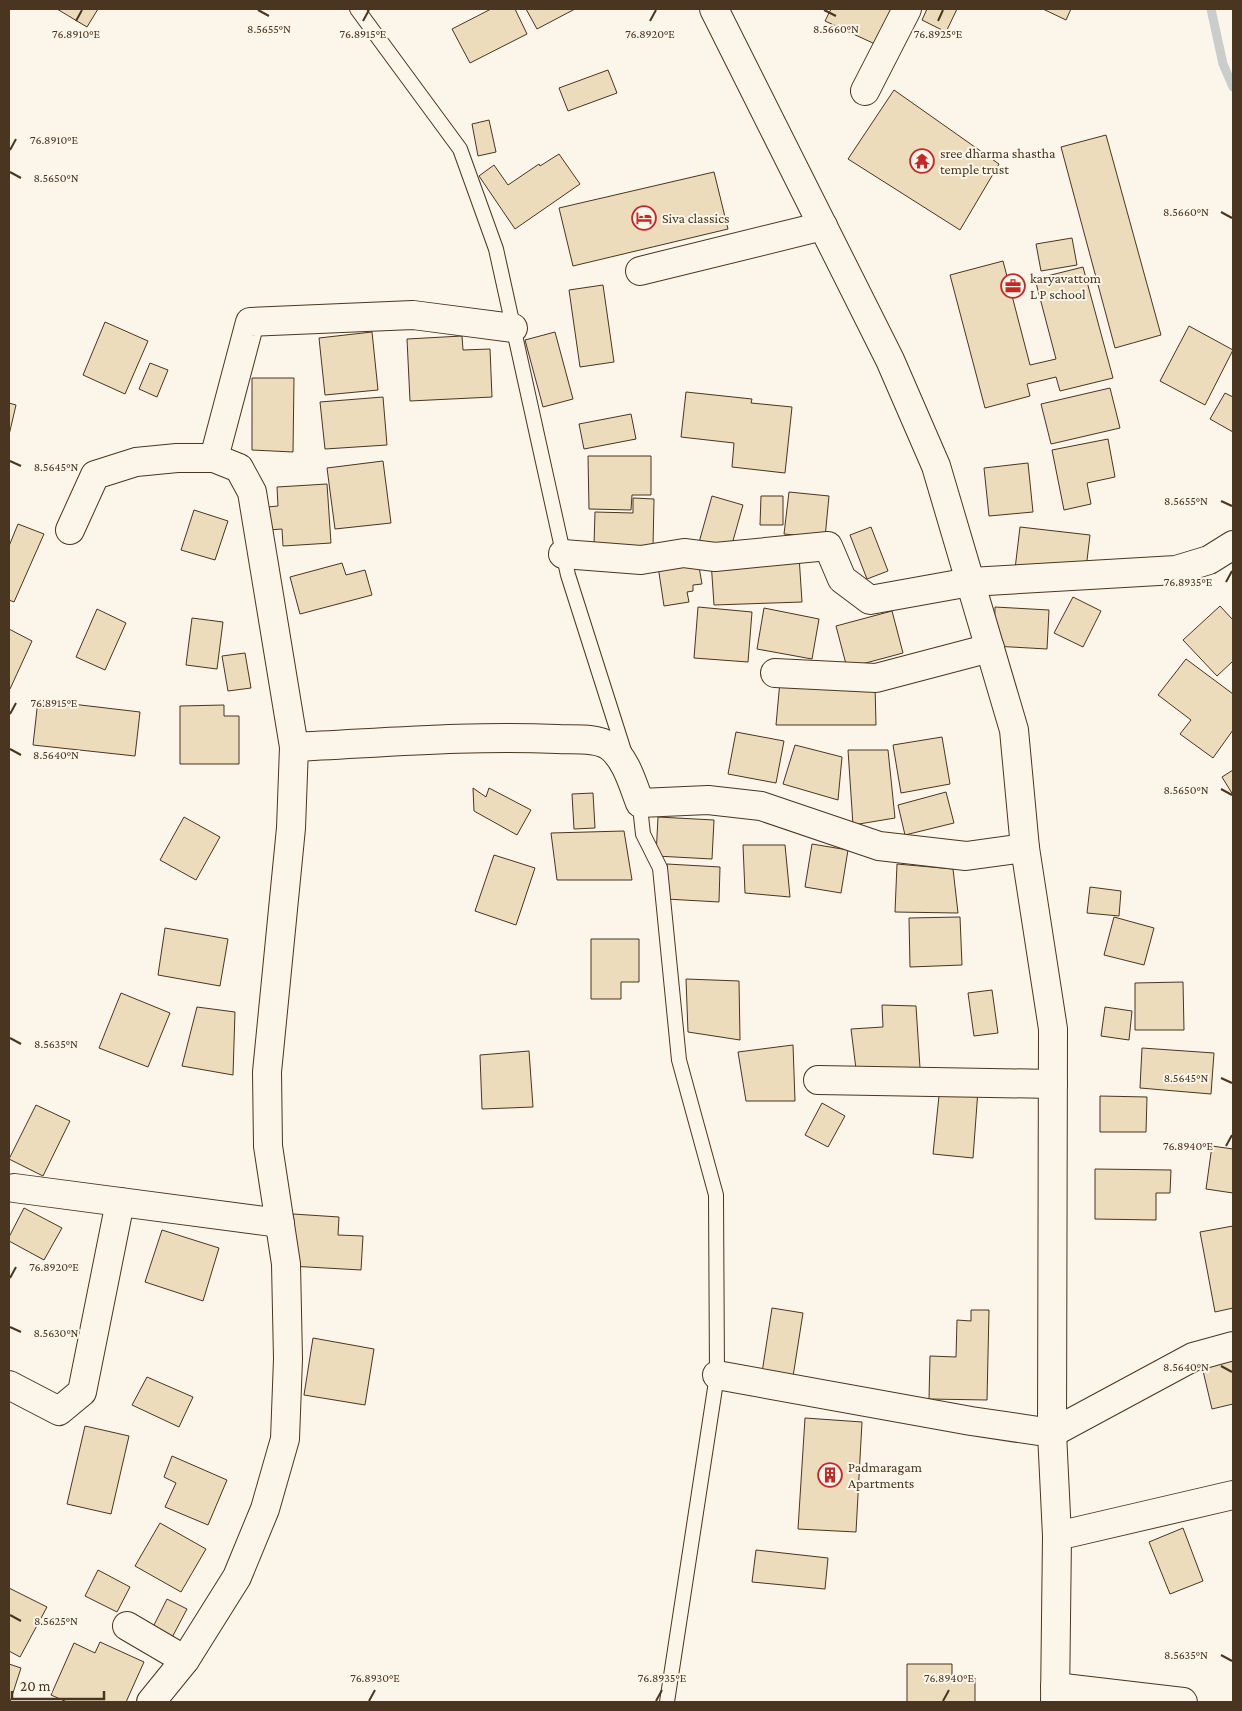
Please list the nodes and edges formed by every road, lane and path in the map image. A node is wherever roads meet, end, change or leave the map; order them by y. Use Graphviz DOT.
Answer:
graph roads {
  1 [pos="357,9"];
  2 [pos="714,9"];
  3 [pos="907,9"];
  4 [pos="865,91"];
  5 [pos="823,226"];
  6 [pos="640,271"];
  7 [pos="513,328"];
  8 [pos="214,458"];
  9 [pos="70,530"];
  10 [pos="1233,545"];
  11 [pos="563,554"];
  12 [pos="970,582"];
  13 [pos="990,648"];
  14 [pos="775,673"];
  15 [pos="294,747"];
  16 [pos="640,803"];
  17 [pos="1025,848"];
  18 [pos="818,1080"];
  19 [pos="1053,1084"];
  20 [pos="14,1188"];
  21 [pos="120,1202"];
  22 [pos="280,1223"];
  23 [pos="1233,1346"];
  24 [pos="717,1375"];
  25 [pos="9,1385"];
  26 [pos="1052,1433"];
  27 [pos="1233,1495"];
  28 [pos="1057,1536"];
  29 [pos="127,1626"];
  30 [pos="185,1660"];
  31 [pos="1055,1695"];
  32 [pos="150,1702"];
  33 [pos="667,1702"];
  34 [pos="1183,1702"];
  1 -- 7 [label="lane"];
  2 -- 5 [label="street"];
  3 -- 4 [label="street"];
  5 -- 6 [label="street"];
  5 -- 12 [label="street"];
  7 -- 8 [label="street"];
  7 -- 11 [label="lane"];
  8 -- 9 [label="street"];
  8 -- 15 [label="street"];
  10 -- 12 [label="street"];
  11 -- 12 [label="street"];
  11 -- 16 [label="lane"];
  12 -- 13 [label="street"];
  13 -- 14 [label="street"];
  13 -- 17 [label="street"];
  15 -- 16 [label="street"];
  15 -- 22 [label="street"];
  16 -- 17 [label="street"];
  16 -- 24 [label="lane"];
  17 -- 19 [label="street"];
  18 -- 19 [label="street"];
  19 -- 26 [label="street"];
  20 -- 21 [label="street"];
  21 -- 22 [label="street"];
  21 -- 25 [label="street"];
  22 -- 30 [label="street"];
  23 -- 26 [label="street"];
  24 -- 26 [label="street"];
  24 -- 33 [label="lane"];
  26 -- 28 [label="street"];
  27 -- 28 [label="street"];
  28 -- 31 [label="street"];
  29 -- 30 [label="street"];
  30 -- 32 [label="street"];
  31 -- 34 [label="street"];
}
